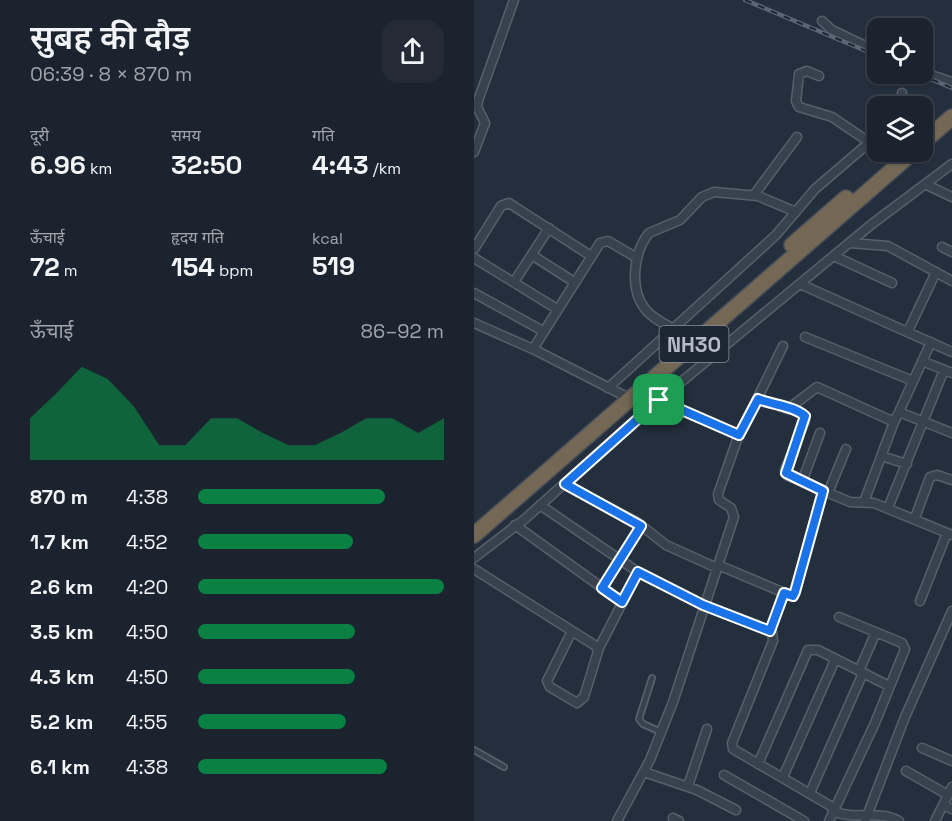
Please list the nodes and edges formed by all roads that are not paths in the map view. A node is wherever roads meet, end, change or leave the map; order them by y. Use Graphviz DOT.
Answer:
graph roads {
  1 [pos="514,0"];
  2 [pos="822,21"];
  3 [pos="867,47"];
  4 [pos="819,76"];
  5 [pos="933,76"];
  6 [pos="952,82"];
  7 [pos="952,105"];
  8 [pos="952,117"];
  9 [pos="933,121"];
  10 [pos="933,133"];
  11 [pos="797,137"];
  12 [pos="867,141"];
  13 [pos="867,144"];
  14 [pos="474,152"];
  15 [pos="888,162"];
  16 [pos="902,162"];
  17 [pos="952,164"];
  18 [pos="927,185"];
  19 [pos="754,195"];
  20 [pos="952,197"];
  21 [pos="796,212"];
  22 [pos="549,228"];
  23 [pos="850,243"];
  24 [pos="942,247"];
  25 [pos="474,249"];
  26 [pos="952,252"];
  27 [pos="532,255"];
  28 [pos="591,256"];
  29 [pos="834,256"];
  30 [pos="474,258"];
  31 [pos="637,258"];
  32 [pos="936,272"];
  33 [pos="952,281"];
  34 [pos="514,282"];
  35 [pos="574,282"];
  36 [pos="892,282"];
  37 [pos="800,284"];
  38 [pos="474,292"];
  39 [pos="557,309"];
  40 [pos="474,323"];
  41 [pos="674,329"];
  42 [pos="543,331"];
  43 [pos="908,331"];
  44 [pos="805,337"];
  45 [pos="931,342"];
  46 [pos="783,346"];
  47 [pos="533,349"];
  48 [pos="952,352"];
  49 [pos="922,361"];
  50 [pos="948,372"];
  51 [pos="913,381"];
  52 [pos="609,388"];
  53 [pos="623,395"];
  54 [pos="758,399"];
  55 [pos="659,400"];
  56 [pos="793,408"];
  57 [pos="899,412"];
  58 [pos="894,422"];
  59 [pos="925,422"];
  60 [pos="820,433"];
  61 [pos="952,433"];
  62 [pos="739,435"];
  63 [pos="846,449"];
  64 [pos="881,456"];
  65 [pos="906,464"];
  66 [pos="952,480"];
  67 [pos="802,482"];
  68 [pos="565,484"];
  69 [pos="825,492"];
  70 [pos="864,502"];
  71 [pos="540,506"];
  72 [pos="888,508"];
  73 [pos="915,518"];
  74 [pos="474,524"];
  75 [pos="515,525"];
  76 [pos="641,526"];
  77 [pos="949,534"];
  78 [pos="474,535"];
  79 [pos="474,558"];
  80 [pos="619,559"];
  81 [pos="717,567"];
  82 [pos="474,569"];
  83 [pos="638,572"];
  84 [pos="602,588"];
  85 [pos="784,593"];
  86 [pos="920,601"];
  87 [pos="622,602"];
  88 [pos="703,605"];
  89 [pos="952,611"];
  90 [pos="840,616"];
  91 [pos="572,631"];
  92 [pos="770,631"];
  93 [pos="876,632"];
  94 [pos="598,648"];
  95 [pos="836,660"];
  96 [pos="861,672"];
  97 [pos="652,678"];
  98 [pos="889,686"];
  99 [pos="707,729"];
  100 [pos="661,732"];
  101 [pos="922,748"];
  102 [pos="474,750"];
  103 [pos="952,761"];
  104 [pos="758,764"];
  105 [pos="504,767"];
  106 [pos="906,771"];
  107 [pos="644,772"];
  108 [pos="724,775"];
  109 [pos="783,777"];
  110 [pos="688,786"];
  111 [pos="951,791"];
  112 [pos="810,793"];
  113 [pos="943,805"];
  114 [pos="952,809"];
  115 [pos="736,810"];
  116 [pos="834,810"];
  117 [pos="867,818"];
  118 [pos="802,820"];
  119 [pos="617,821"];
  120 [pos="829,821"];
  121 [pos="899,821"];
  122 [pos="935,821"];
  1 -- 14 [label="street"];
  2 -- 3 [label="street"];
  4 -- 12 [label="street"];
  5 -- 6 [label="street"];
  7 -- 9 [label="highway"];
  8 -- 10 [label="highway"];
  11 -- 19 [label="street"];
  13 -- 21 [label="street"];
  15 -- 53 [label="highway, NH30"];
  16 -- 78 [label="highway, NH30"];
  17 -- 18 [label="street"];
  18 -- 20 [label="street"];
  18 -- 23 [label="street"];
  19 -- 21 [label="street"];
  19 -- 31 [label="street"];
  21 -- 41 [label="street"];
  22 -- 25 [label="street"];
  22 -- 27 [label="street"];
  22 -- 28 [label="street"];
  23 -- 29 [label="street"];
  23 -- 32 [label="street"];
  24 -- 26 [label="street"];
  27 -- 34 [label="street"];
  27 -- 35 [label="street"];
  28 -- 31 [label="street"];
  28 -- 35 [label="street"];
  29 -- 36 [label="street"];
  29 -- 37 [label="street"];
  30 -- 34 [label="street"];
  31 -- 41 [label="street"];
  32 -- 33 [label="street"];
  32 -- 43 [label="street"];
  34 -- 39 [label="street"];
  35 -- 39 [label="street"];
  37 -- 43 [label="street"];
  37 -- 55 [label="street"];
  38 -- 42 [label="street"];
  39 -- 42 [label="street"];
  40 -- 47 [label="street"];
  41 -- 52 [label="street"];
  42 -- 47 [label="street"];
  43 -- 45 [label="street"];
  44 -- 51 [label="street"];
  45 -- 48 [label="street"];
  45 -- 49 [label="street"];
  46 -- 54 [label="street"];
  47 -- 52 [label="street"];
  49 -- 50 [label="street"];
  49 -- 51 [label="street"];
  50 -- 59 [label="street"];
  51 -- 57 [label="street"];
  52 -- 53 [label="street"];
  53 -- 74 [label="highway, NH30"];
  54 -- 56 [label="street"];
  54 -- 62 [label="street"];
  55 -- 62 [label="street"];
  55 -- 68 [label="street"];
  56 -- 58 [label="street"];
  56 -- 67 [label="street"];
  57 -- 58 [label="street"];
  57 -- 59 [label="street"];
  58 -- 64 [label="street"];
  59 -- 61 [label="street"];
  59 -- 65 [label="street"];
  60 -- 67 [label="street"];
  62 -- 81 [label="street"];
  63 -- 69 [label="street"];
  64 -- 65 [label="street"];
  64 -- 70 [label="street"];
  65 -- 72 [label="street"];
  66 -- 73 [label="street"];
  67 -- 69 [label="street"];
  68 -- 71 [label="street"];
  68 -- 76 [label="street"];
  69 -- 70 [label="street"];
  69 -- 85 [label="street"];
  70 -- 72 [label="street"];
  71 -- 75 [label="street"];
  71 -- 80 [label="street"];
  72 -- 73 [label="street"];
  73 -- 77 [label="street"];
  75 -- 79 [label="street"];
  75 -- 84 [label="street"];
  76 -- 80 [label="street"];
  76 -- 81 [label="street"];
  77 -- 86 [label="street"];
  80 -- 83 [label="street"];
  80 -- 84 [label="street"];
  81 -- 85 [label="street"];
  81 -- 88 [label="street"];
  82 -- 91 [label="street"];
  83 -- 87 [label="street"];
  83 -- 88 [label="street"];
  84 -- 87 [label="street"];
  85 -- 92 [label="street"];
  87 -- 94 [label="street"];
  88 -- 92 [label="street"];
  88 -- 100 [label="street"];
  89 -- 117 [label="street"];
  90 -- 93 [label="street"];
  91 -- 94 [label="street"];
  91 -- 94 [label="street"];
  92 -- 104 [label="street"];
  93 -- 96 [label="street"];
  93 -- 98 [label="street"];
  95 -- 96 [label="street"];
  95 -- 104 [label="street"];
  95 -- 109 [label="street"];
  96 -- 98 [label="street"];
  96 -- 112 [label="street"];
  97 -- 100 [label="lane"];
  98 -- 116 [label="street"];
  99 -- 110 [label="street"];
  100 -- 107 [label="street"];
  101 -- 103 [label="street"];
  102 -- 105 [label="lane"];
  104 -- 109 [label="street"];
  106 -- 111 [label="street"];
  107 -- 110 [label="street"];
  107 -- 119 [label="street"];
  108 -- 118 [label="street"];
  109 -- 112 [label="street"];
  110 -- 115 [label="street"];
  111 -- 113 [label="street"];
  112 -- 116 [label="street"];
  113 -- 114 [label="street"];
  113 -- 122 [label="street"];
  116 -- 117 [label="street"];
  116 -- 120 [label="street"];
  117 -- 121 [label="street"];
}
